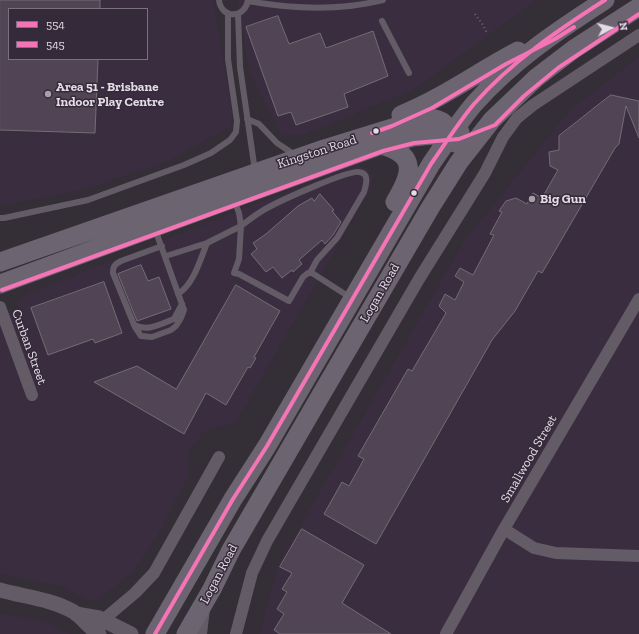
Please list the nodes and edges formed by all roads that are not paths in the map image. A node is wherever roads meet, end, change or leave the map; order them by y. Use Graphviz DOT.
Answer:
graph roads {
  1 [pos="220,0"];
  2 [pos="248,0"];
  3 [pos="383,0"];
  4 [pos="605,0"];
  5 [pos="639,7"];
  6 [pos="228,13"];
  7 [pos="238,14"];
  8 [pos="382,21"];
  9 [pos="552,34"];
  10 [pos="639,35"];
  11 [pos="409,73"];
  12 [pos="247,119"];
  13 [pos="492,120"];
  14 [pos="451,134"];
  15 [pos="381,146"];
  16 [pos="299,158"];
  17 [pos="459,162"];
  18 [pos="331,163"];
  19 [pos="257,181"];
  20 [pos="234,198"];
  21 [pos="1,219"];
  22 [pos="241,226"];
  23 [pos="155,227"];
  24 [pos="207,243"];
  25 [pos="385,243"];
  26 [pos="162,246"];
  27 [pos="166,256"];
  28 [pos="4,259"];
  29 [pos="310,273"];
  30 [pos="0,284"];
  31 [pos="178,294"];
  32 [pos="352,299"];
  33 [pos="639,299"];
  34 [pos="182,304"];
  35 [pos="0,307"];
  36 [pos="134,325"];
  37 [pos="32,396"];
  38 [pos="219,457"];
  39 [pos="504,529"];
  40 [pos="639,556"];
  41 [pos="0,590"];
  42 [pos="205,599"];
  43 [pos="99,630"];
  44 [pos="131,634"];
  45 [pos="155,634"];
  46 [pos="186,634"];
  47 [pos="201,634"];
  48 [pos="236,634"];
  49 [pos="446,634"];
  1 -- 6 [label="lane"];
  2 -- 3 [label="lane"];
  2 -- 7 [label="lane"];
  4 -- 9 [label="main road, Logan Road"];
  5 -- 13 [label="main road, Logan Road"];
  6 -- 7 [label="lane"];
  6 -- 21 [label="lane"];
  7 -- 12 [label="lane"];
  8 -- 11 [label="lane"];
  9 -- 14 [label="main road, Logan Road"];
  9 -- 18 [label="main road"];
  10 -- 48 [label="street, Logan Road"];
  12 -- 16 [label="lane"];
  12 -- 19 [label="lane"];
  13 -- 14 [label="main road"];
  13 -- 17 [label="main road, Logan Road"];
  14 -- 15 [label="main road, Kingston Road"];
  14 -- 17 [label="main road"];
  14 -- 18 [label="main road, Kingston Road"];
  14 -- 25 [label="main road, Logan Road"];
  15 -- 18 [label="main road, Kingston Road"];
  15 -- 25 [label="main road"];
  16 -- 18 [label="main road, Kingston Road"];
  16 -- 19 [label="main road, Kingston Road"];
  17 -- 42 [label="main road, Logan Road"];
  18 -- 19 [label="main road, Kingston Road"];
  18 -- 22 [label="lane"];
  18 -- 29 [label="lane"];
  19 -- 20 [label="main road, Kingston Road"];
  19 -- 28 [label="main road, Kingston Road"];
  20 -- 22 [label="lane"];
  20 -- 23 [label="main road, Kingston Road"];
  22 -- 24 [label="lane"];
  22 -- 29 [label="lane"];
  23 -- 26 [label="lane"];
  23 -- 30 [label="main road, Kingston Road"];
  24 -- 27 [label="lane"];
  24 -- 31 [label="lane"];
  25 -- 32 [label="main road, Logan Road"];
  26 -- 27 [label="lane"];
  26 -- 36 [label="lane"];
  27 -- 31 [label="lane"];
  29 -- 32 [label="lane"];
  31 -- 34 [label="lane"];
  32 -- 45 [label="main road, Logan Road"];
  33 -- 39 [label="street, Smallwood Street"];
  34 -- 36 [label="lane"];
  34 -- 36 [label="lane"];
  35 -- 37 [label="street, Curban Street"];
  38 -- 43 [label="street"];
  39 -- 40 [label="street"];
  39 -- 49 [label="street, Smallwood Street"];
  41 -- 43 [label="street"];
  42 -- 46 [label="main road, Logan Road"];
  42 -- 47 [label="street"];
  43 -- 44 [label="street"];
}
